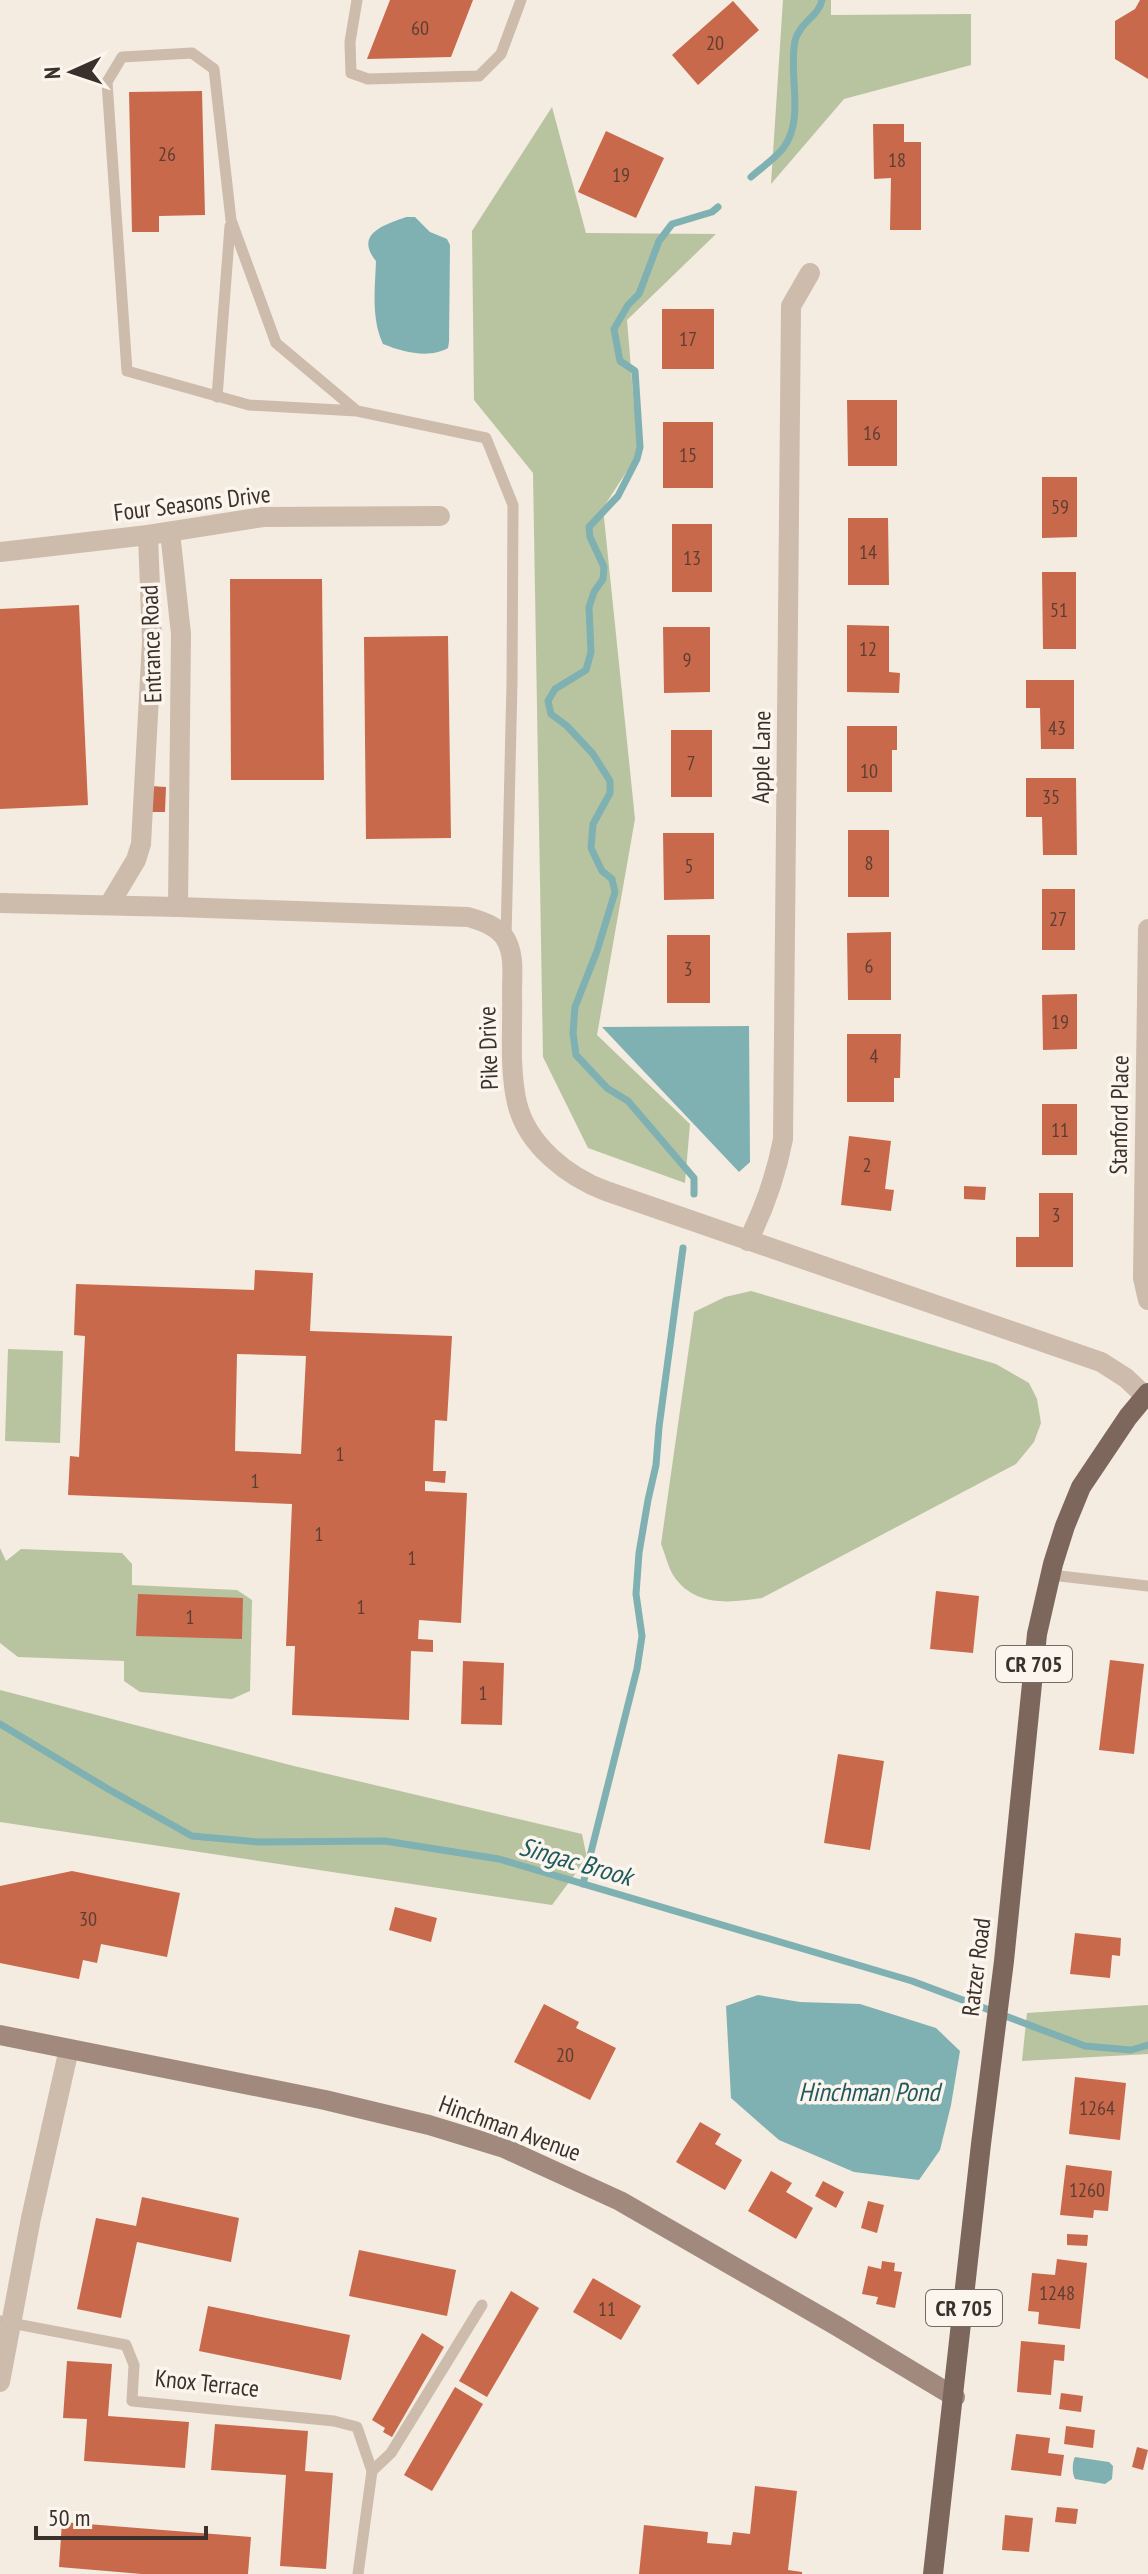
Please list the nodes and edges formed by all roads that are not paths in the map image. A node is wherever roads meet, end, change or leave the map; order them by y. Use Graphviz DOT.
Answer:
graph roads {
  1 [pos="357,0"];
  2 [pos="521,0"];
  3 [pos="231,220"];
  4 [pos="810,273"];
  5 [pos="217,397"];
  6 [pos="357,411"];
  7 [pos="440,516"];
  8 [pos="170,532"];
  9 [pos="148,535"];
  10 [pos="0,552"];
  11 [pos="178,755"];
  12 [pos="144,757"];
  13 [pos="0,903"];
  14 [pos="109,905"];
  15 [pos="178,907"];
  16 [pos="1148,929"];
  17 [pos="506,939"];
  18 [pos="748,1241"];
  19 [pos="1148,1300"];
  20 [pos="1145,1401"];
  21 [pos="1051,1575"];
  22 [pos="1148,1586"];
  23 [pos="0,2035"];
  24 [pos="69,2049"];
  25 [pos="482,2305"];
  26 [pos="5,2322"];
  27 [pos="0,2382"];
  28 [pos="955,2397"];
  29 [pos="372,2471"];
  30 [pos="358,2574"];
  31 [pos="933,2574"];
  1 -- 2 [label="lane"];
  3 -- 5 [label="lane"];
  3 -- 5 [label="lane"];
  3 -- 6 [label="lane"];
  4 -- 18 [label="street, Apple Lane"];
  5 -- 6 [label="lane"];
  6 -- 17 [label="lane"];
  7 -- 8 [label="street, Four Seasons Drive"];
  8 -- 9 [label="street, Four Seasons Drive"];
  8 -- 11 [label="street, Entrance Road"];
  9 -- 10 [label="street, Four Seasons Drive"];
  9 -- 12 [label="street, Entrance Road"];
  11 -- 12 [label="street"];
  11 -- 15 [label="street, Entrance Road"];
  12 -- 14 [label="street, Entrance Road"];
  13 -- 14 [label="street"];
  14 -- 15 [label="street"];
  15 -- 17 [label="street"];
  16 -- 19 [label="street, Stanford Place"];
  17 -- 18 [label="street, Pike Drive"];
  18 -- 20 [label="street, Pike Drive"];
  20 -- 21 [label="main road, Ratzer Road / CR 705"];
  21 -- 22 [label="lane"];
  21 -- 28 [label="main road, Ratzer Road / CR 705"];
  23 -- 24 [label="street, Hinchman Avenue"];
  24 -- 26 [label="street"];
  24 -- 28 [label="street, Hinchman Avenue"];
  25 -- 29 [label="lane"];
  26 -- 27 [label="street"];
  26 -- 29 [label="lane, Knox Terrace"];
  28 -- 31 [label="main road, Ratzer Road / CR 705"];
  29 -- 30 [label="lane, Knox Terrace"];
}
